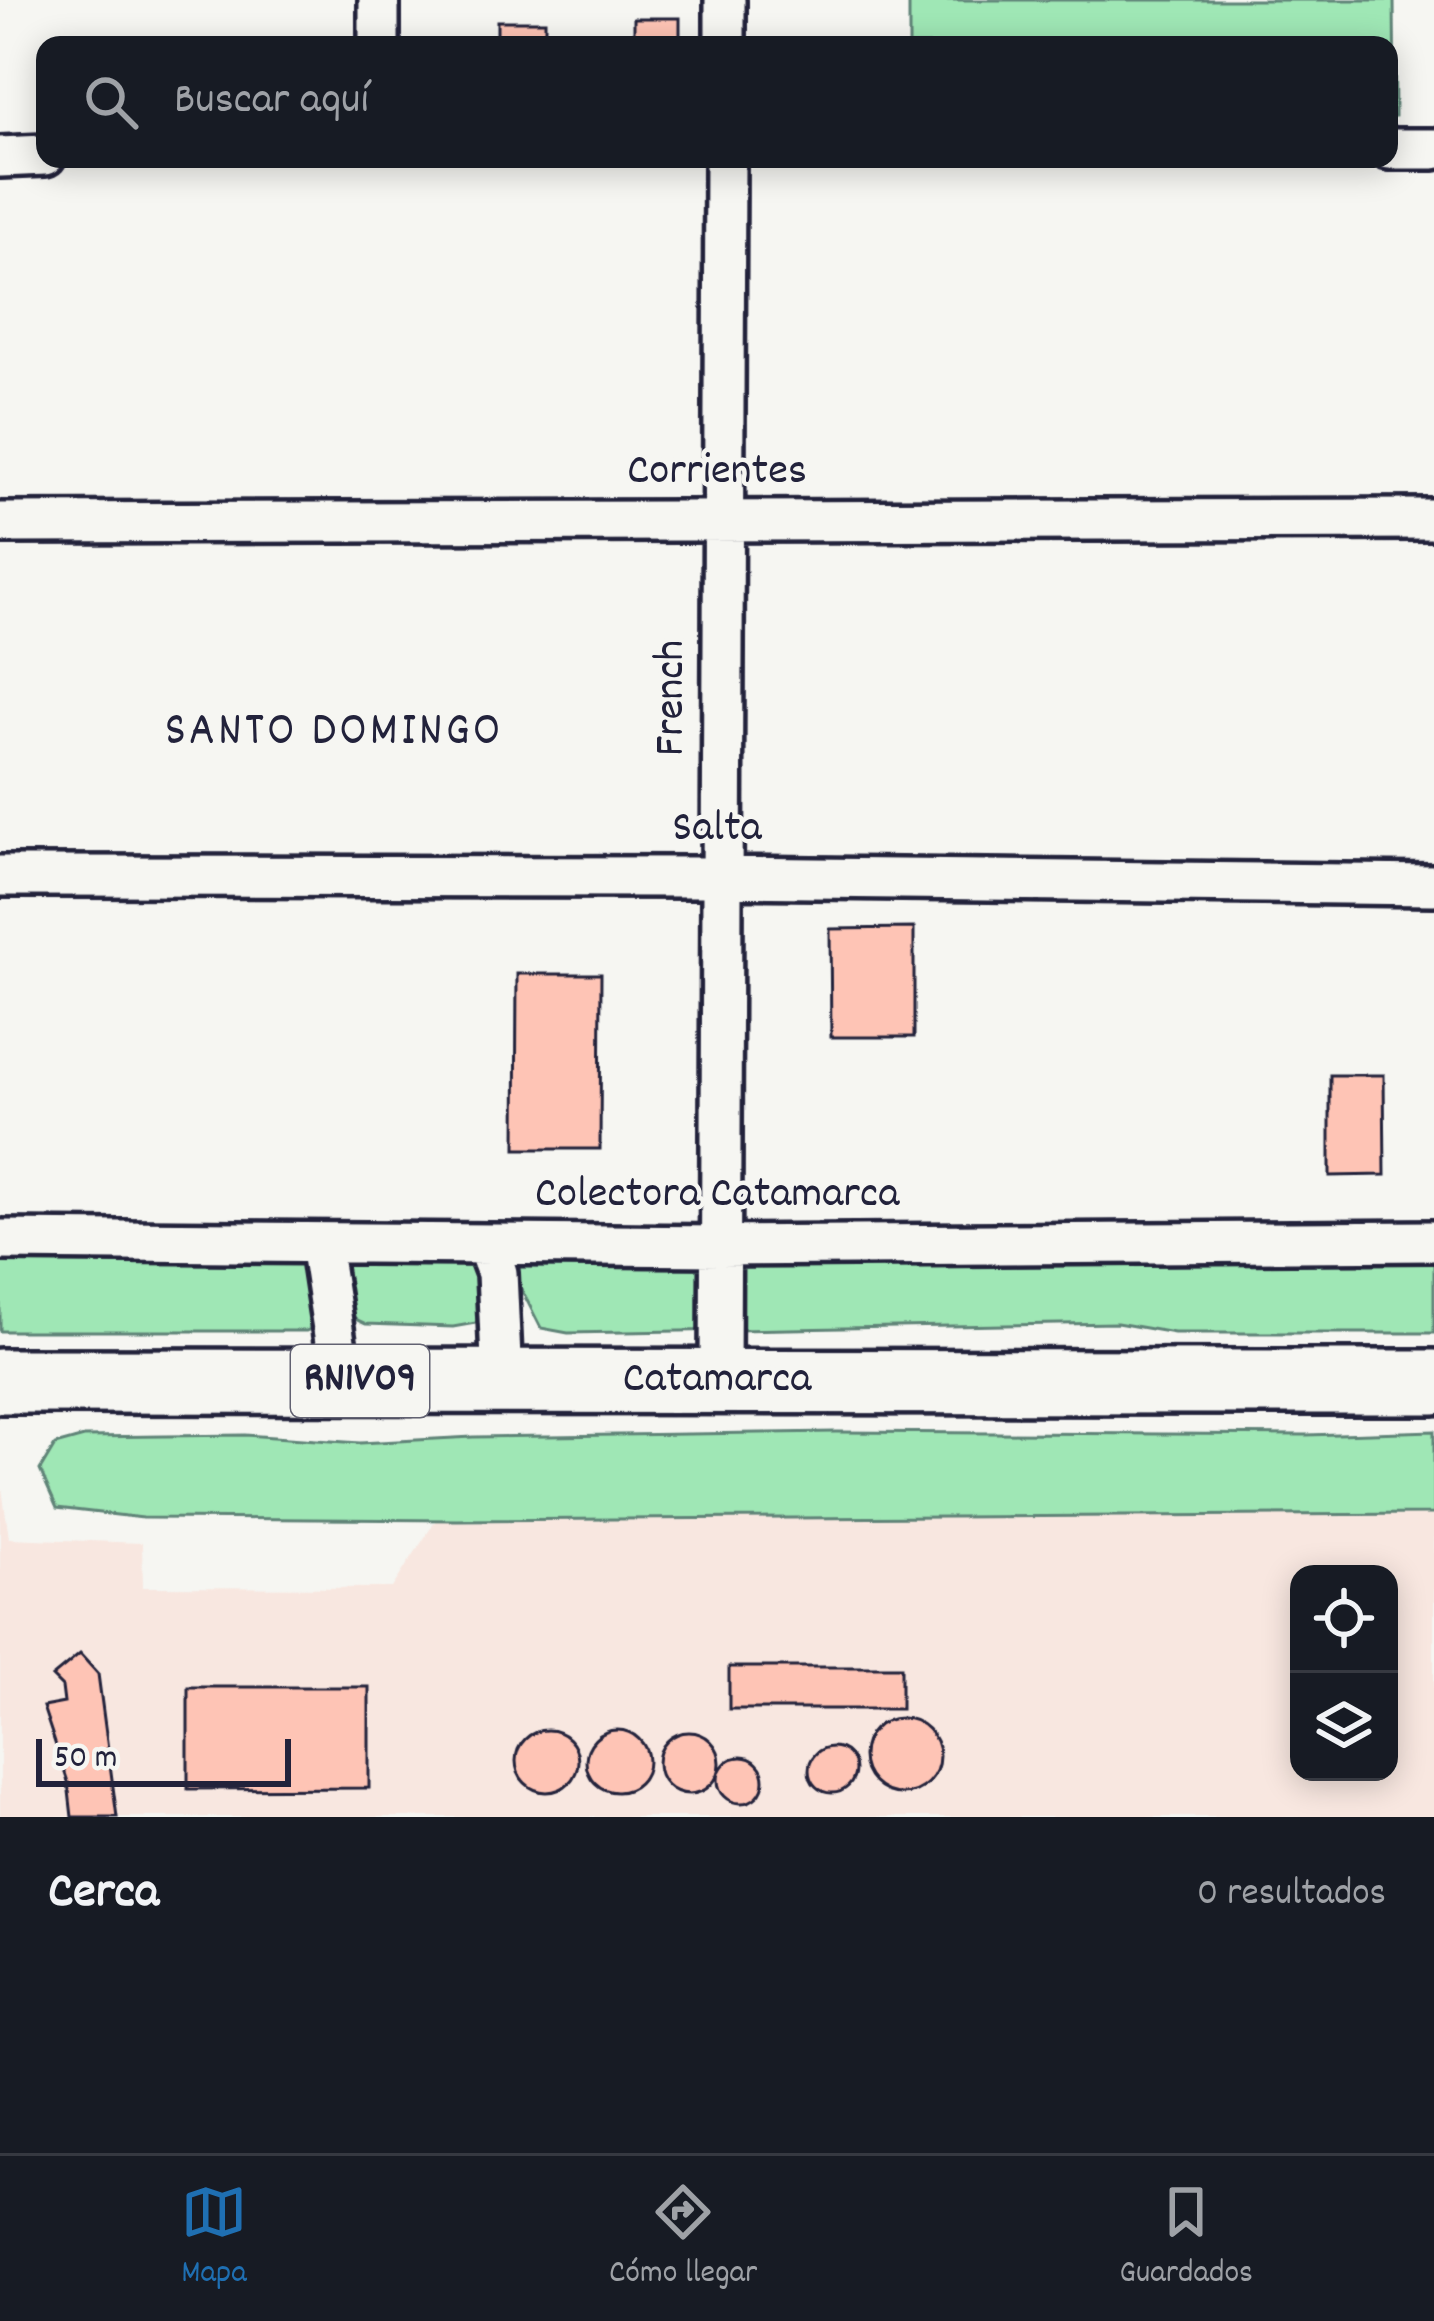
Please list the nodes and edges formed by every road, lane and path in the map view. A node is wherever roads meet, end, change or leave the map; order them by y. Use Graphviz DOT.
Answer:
graph roads {
  1 [pos="379,0"];
  2 [pos="725,0"];
  3 [pos="379,36"];
  4 [pos="725,36"];
  5 [pos="1398,148"];
  6 [pos="1434,149"];
  7 [pos="36,155"];
  8 [pos="0,157"];
  9 [pos="725,168"];
  10 [pos="1434,519"];
  11 [pos="723,520"];
  12 [pos="0,523"];
  13 [pos="0,876"];
  14 [pos="720,878"];
  15 [pos="1434,885"];
  16 [pos="0,1240"];
  17 [pos="1434,1241"];
  18 [pos="320,1243"];
  19 [pos="486,1244"];
  20 [pos="720,1246"];
  21 [pos="0,1381"];
  22 [pos="341,1381"];
  23 [pos="502,1381"];
  24 [pos="720,1381"];
  25 [pos="1434,1382"];
  1 -- 3 [label="street"];
  2 -- 4 [label="street"];
  5 -- 6 [label="street"];
  7 -- 8 [label="street"];
  9 -- 11 [label="street, French"];
  10 -- 11 [label="street, Corrientes"];
  11 -- 12 [label="street, Corrientes"];
  11 -- 14 [label="street, French"];
  13 -- 14 [label="street, Salta"];
  14 -- 15 [label="street, Salta"];
  14 -- 20 [label="street, French"];
  16 -- 18 [label="street, Colectora Catamarca"];
  17 -- 20 [label="street, Colectora Catamarca"];
  18 -- 19 [label="street, Colectora Catamarca"];
  18 -- 22 [label="street"];
  19 -- 20 [label="street, Colectora Catamarca"];
  19 -- 23 [label="street"];
  20 -- 24 [label="street, French"];
  21 -- 22 [label="main road, Catamarca / RN1V09"];
  22 -- 23 [label="main road, Catamarca / RN1V09"];
  23 -- 24 [label="main road, Catamarca / RN1V09"];
  24 -- 25 [label="main road, Catamarca / RN1V09"];
}
